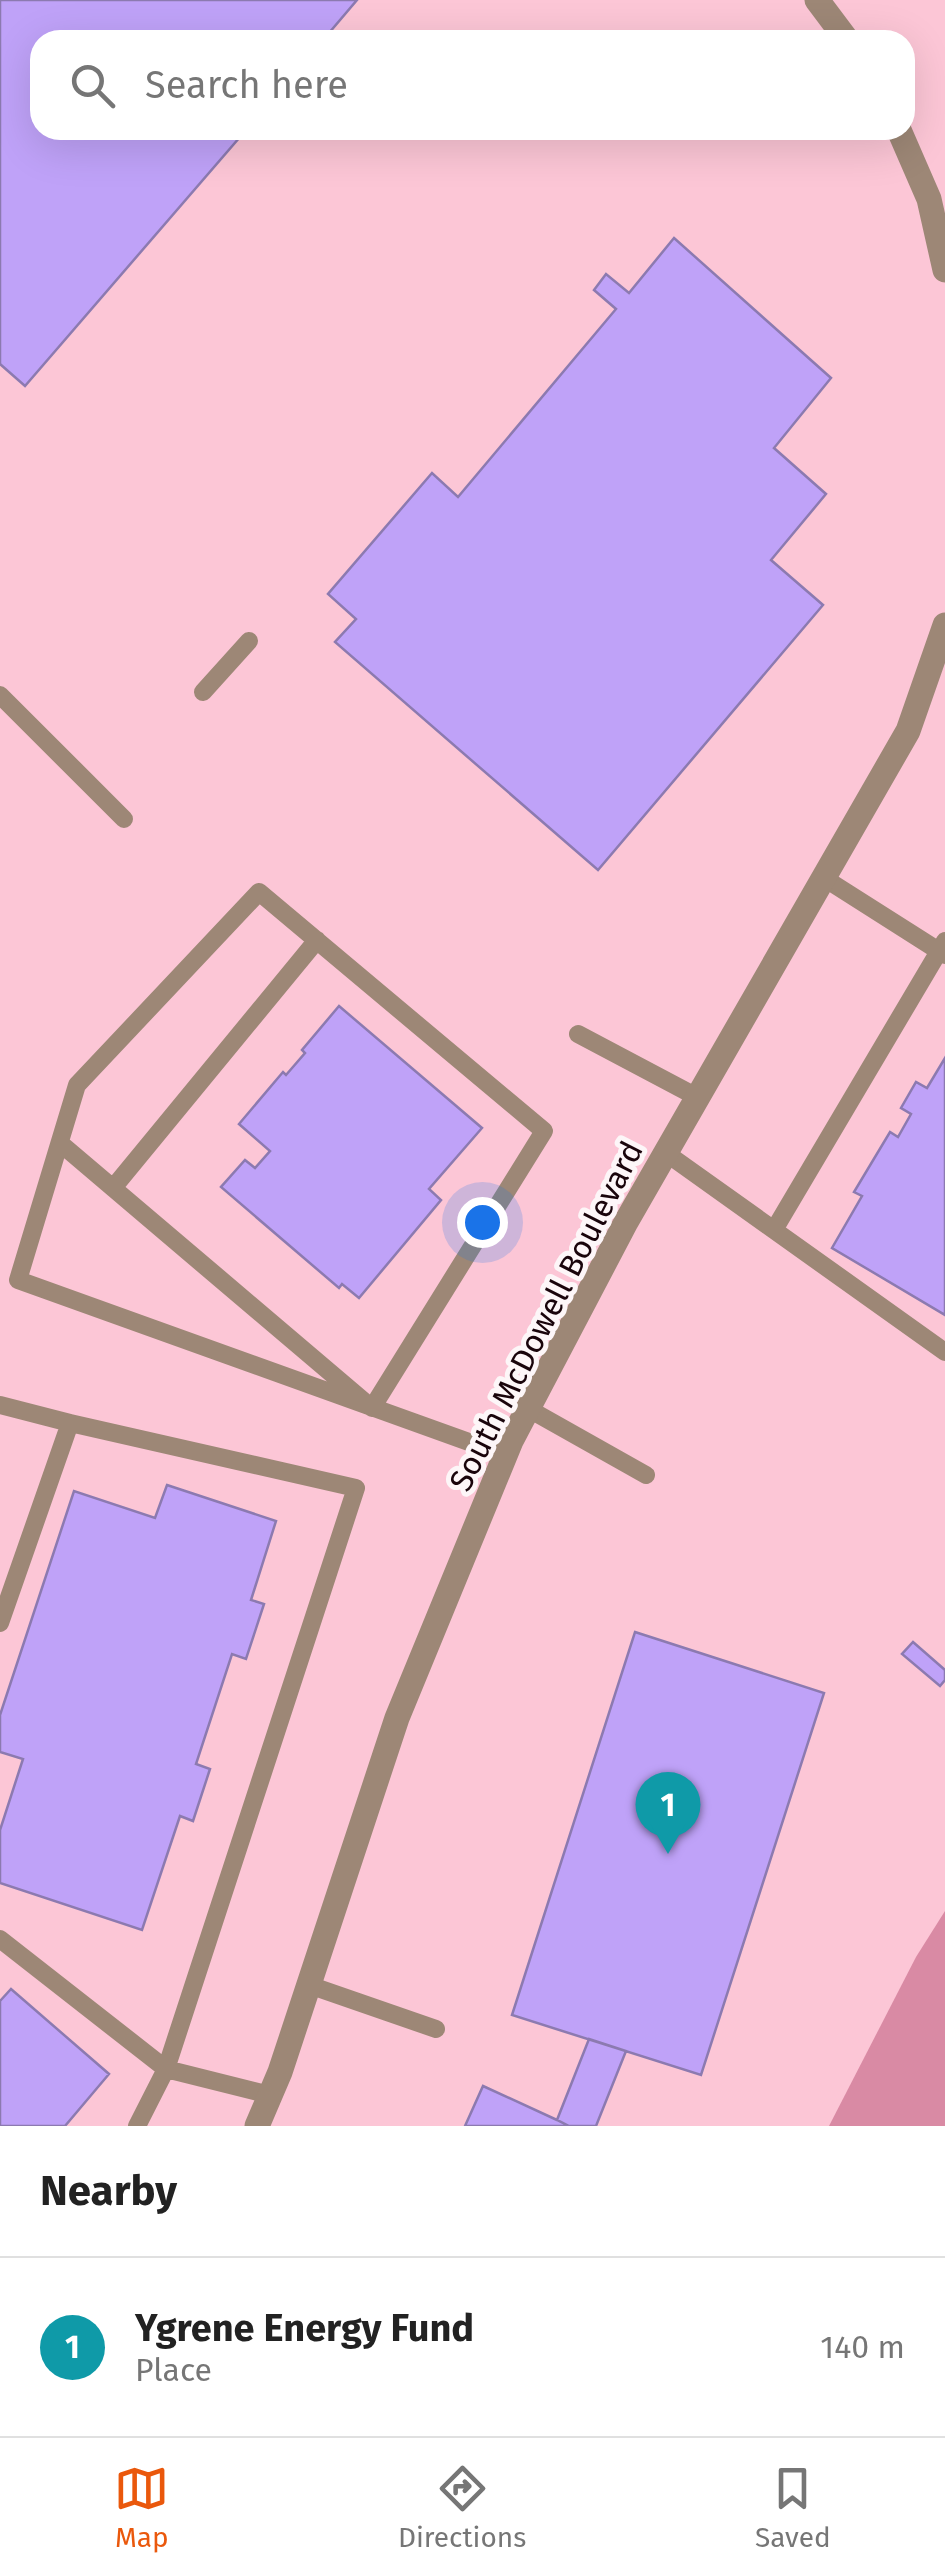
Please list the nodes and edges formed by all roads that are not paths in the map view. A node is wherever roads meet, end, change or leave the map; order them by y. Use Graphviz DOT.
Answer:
graph roads {
  1 [pos="817,0"];
  2 [pos="839,30"];
  3 [pos="903,140"];
  4 [pos="945,270"];
  5 [pos="945,625"];
  6 [pos="249,641"];
  7 [pos="203,692"];
  8 [pos="0,695"];
  9 [pos="124,819"];
  10 [pos="824,878"];
  11 [pos="316,940"];
  12 [pos="943,949"];
  13 [pos="578,1034"];
  14 [pos="698,1097"];
  15 [pos="60,1142"];
  16 [pos="666,1152"];
  17 [pos="113,1188"];
  18 [pos="774,1230"];
  19 [pos="945,1352"];
  20 [pos="0,1405"];
  21 [pos="372,1408"];
  22 [pos="527,1408"];
  23 [pos="70,1424"];
  24 [pos="505,1455"];
  25 [pos="646,1475"];
  26 [pos="0,1624"];
  27 [pos="0,1939"];
  28 [pos="309,1985"];
  29 [pos="436,2029"];
  30 [pos="166,2069"];
  31 [pos="270,2095"];
  32 [pos="138,2126"];
  33 [pos="257,2126"];
  1 -- 2 [label="street"];
  3 -- 4 [label="street"];
  5 -- 10 [label="street, South McDowell Boulevard"];
  6 -- 7 [label="lane"];
  8 -- 9 [label="lane"];
  10 -- 12 [label="lane"];
  10 -- 14 [label="street, South McDowell Boulevard"];
  11 -- 15 [label="lane"];
  11 -- 17 [label="lane"];
  11 -- 21 [label="lane"];
  12 -- 18 [label="lane"];
  13 -- 14 [label="lane"];
  14 -- 16 [label="street, South McDowell Boulevard"];
  15 -- 17 [label="lane"];
  15 -- 21 [label="lane"];
  16 -- 18 [label="lane"];
  16 -- 22 [label="street, South McDowell Boulevard"];
  17 -- 21 [label="lane"];
  18 -- 19 [label="lane"];
  20 -- 23 [label="lane"];
  21 -- 24 [label="lane"];
  22 -- 24 [label="street, South McDowell Boulevard"];
  22 -- 25 [label="lane"];
  23 -- 26 [label="lane"];
  23 -- 30 [label="lane"];
  24 -- 28 [label="street, South McDowell Boulevard"];
  27 -- 30 [label="lane"];
  28 -- 29 [label="lane"];
  28 -- 31 [label="street, South McDowell Boulevard"];
  30 -- 31 [label="lane"];
  30 -- 32 [label="lane"];
  31 -- 33 [label="street, South McDowell Boulevard"];
}
